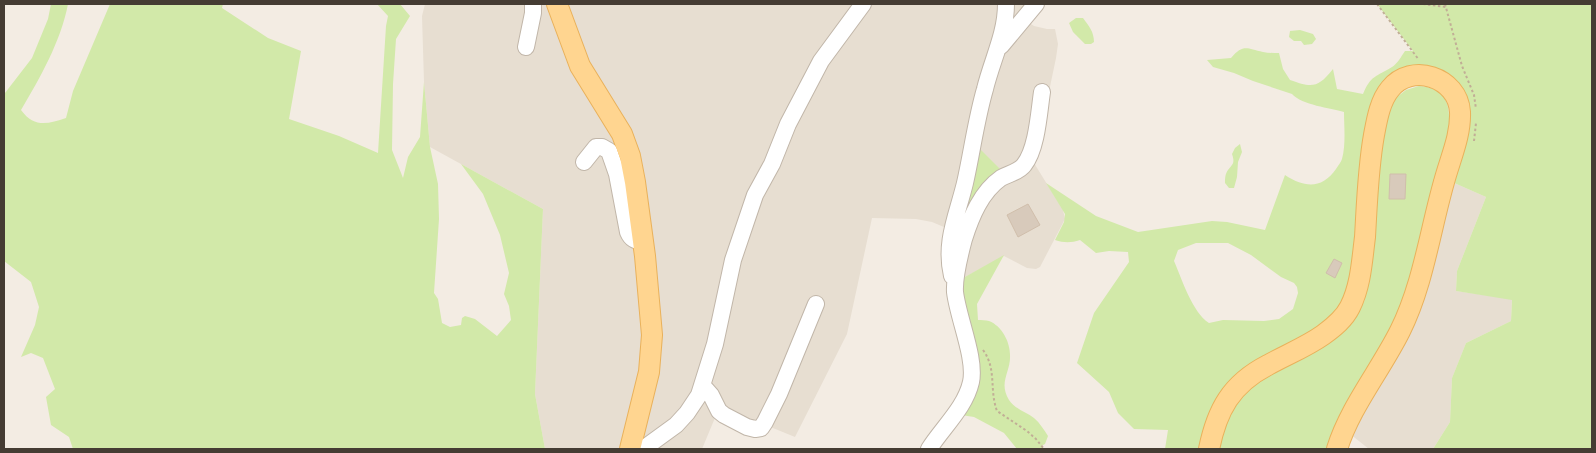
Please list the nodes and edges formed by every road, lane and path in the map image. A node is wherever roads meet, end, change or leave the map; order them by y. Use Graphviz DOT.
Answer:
graph roads {
  1 [pos="533,4"];
  2 [pos="557,4"];
  3 [pos="863,4"];
  4 [pos="1006,4"];
  5 [pos="1036,4"];
  6 [pos="1377,4"];
  7 [pos="1423,4"];
  8 [pos="1446,8"];
  9 [pos="526,47"];
  10 [pos="997,51"];
  11 [pos="1432,77"];
  12 [pos="1042,92"];
  13 [pos="584,162"];
  14 [pos="643,242"];
  15 [pos="955,290"];
  16 [pos="816,304"];
  17 [pos="981,347"];
  18 [pos="703,386"];
  19 [pos="630,449"];
  20 [pos="643,449"];
  21 [pos="929,449"];
  22 [pos="1044,449"];
  23 [pos="1209,449"];
  24 [pos="1336,449"];
  1 -- 9 [label="street"];
  2 -- 14 [label="main road"];
  3 -- 18 [label="street"];
  4 -- 10 [label="street"];
  5 -- 10 [label="street"];
  6 -- 11 [label="path"];
  7 -- 8 [label="path"];
  10 -- 15 [label="street"];
  11 -- 23 [label="main road"];
  11 -- 24 [label="main road"];
  12 -- 15 [label="street"];
  13 -- 14 [label="street"];
  14 -- 19 [label="main road"];
  15 -- 21 [label="street"];
  16 -- 18 [label="street"];
  17 -- 22 [label="path"];
  18 -- 20 [label="street"];
}
